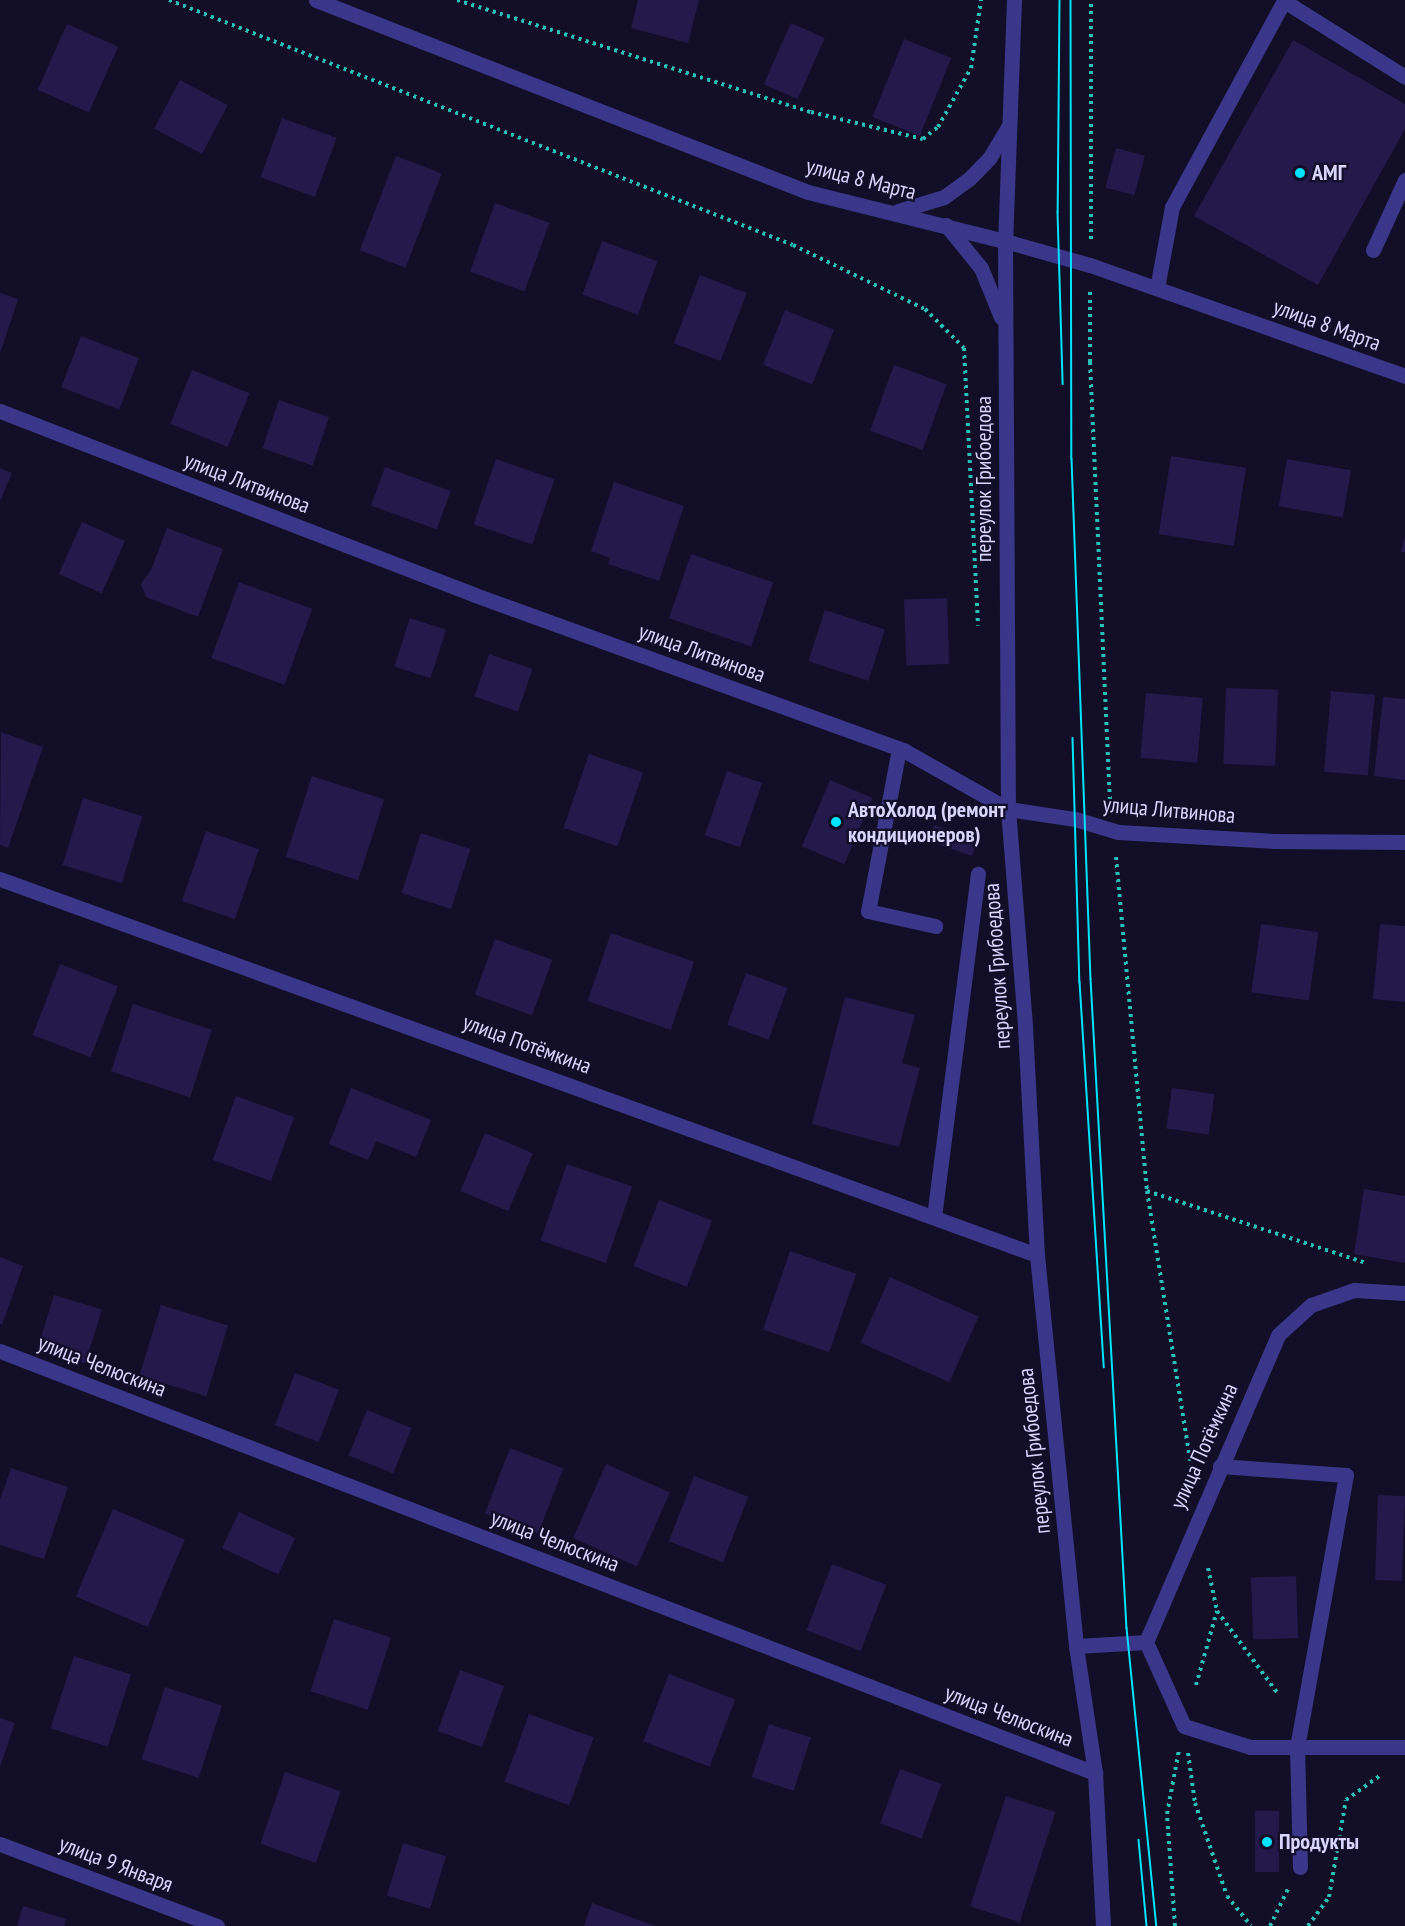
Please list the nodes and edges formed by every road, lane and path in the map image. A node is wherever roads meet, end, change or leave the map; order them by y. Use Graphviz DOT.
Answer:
graph roads {
  1 [pos="169,0"];
  2 [pos="316,0"];
  3 [pos="457,0"];
  4 [pos="981,0"];
  5 [pos="1014,0"];
  6 [pos="1091,0"];
  7 [pos="1405,77"];
  8 [pos="1009,127"];
  9 [pos="1405,180"];
  10 [pos="898,211"];
  11 [pos="944,223"];
  12 [pos="1005,241"];
  13 [pos="1373,250"];
  14 [pos="1090,265"];
  15 [pos="1157,288"];
  16 [pos="1005,329"];
  17 [pos="1405,376"];
  18 [pos="0,411"];
  19 [pos="978,637"];
  20 [pos="899,749"];
  21 [pos="1008,809"];
  22 [pos="1118,832"];
  23 [pos="1405,842"];
  24 [pos="978,874"];
  25 [pos="0,879"];
  26 [pos="935,926"];
  27 [pos="1148,1191"];
  28 [pos="934,1216"];
  29 [pos="1037,1255"];
  30 [pos="1374,1265"];
  31 [pos="1405,1293"];
  32 [pos="0,1351"];
  33 [pos="1220,1466"];
  34 [pos="1192,1470"];
  35 [pos="1146,1642"];
  36 [pos="1076,1646"];
  37 [pos="1300,1723"];
  38 [pos="1184,1726"];
  39 [pos="1297,1746"];
  40 [pos="1405,1747"];
  41 [pos="1388,1770"];
  42 [pos="1095,1773"];
  43 [pos="0,1845"];
  44 [pos="1300,1867"];
  45 [pos="217,1926"];
  46 [pos="1103,1926"];
  47 [pos="1175,1926"];
  48 [pos="1251,1926"];
  49 [pos="1270,1926"];
  50 [pos="1308,1926"];
  1 -- 19 [label="path"];
  2 -- 10 [label="street, улица 8 Марта"];
  3 -- 4 [label="path"];
  5 -- 8 [label="street, переулок Грибоедова"];
  6 -- 14 [label="path"];
  7 -- 15 [label="street"];
  8 -- 10 [label="street"];
  8 -- 12 [label="street, переулок Грибоедова"];
  9 -- 13 [label="street"];
  10 -- 11 [label="street, улица 8 Марта"];
  11 -- 12 [label="street, улица 8 Марта"];
  11 -- 16 [label="street"];
  12 -- 14 [label="street, улица 8 Марта"];
  12 -- 16 [label="street, переулок Грибоедова"];
  14 -- 15 [label="street, улица 8 Марта"];
  14 -- 22 [label="path"];
  15 -- 17 [label="street, улица 8 Марта"];
  16 -- 21 [label="street, переулок Грибоедова"];
  18 -- 20 [label="street, улица Литвинова"];
  20 -- 21 [label="street, улица Литвинова"];
  20 -- 26 [label="street"];
  21 -- 22 [label="street, улица Литвинова"];
  21 -- 29 [label="street, переулок Грибоедова"];
  22 -- 23 [label="street, улица Литвинова"];
  22 -- 27 [label="path"];
  24 -- 28 [label="street"];
  25 -- 28 [label="street, улица Потёмкина"];
  27 -- 30 [label="path"];
  27 -- 34 [label="path"];
  28 -- 29 [label="street, улица Потёмкина"];
  29 -- 36 [label="street, переулок Грибоедова"];
  31 -- 33 [label="street, улица Потёмкина"];
  32 -- 42 [label="street, улица Челюскина"];
  33 -- 35 [label="street, улица Потёмкина"];
  33 -- 37 [label="street"];
  35 -- 36 [label="street"];
  35 -- 38 [label="street"];
  36 -- 42 [label="street, переулок Грибоедова"];
  37 -- 38 [label="path"];
  37 -- 39 [label="street"];
  38 -- 39 [label="street"];
  38 -- 47 [label="path"];
  38 -- 48 [label="path"];
  39 -- 40 [label="street"];
  39 -- 44 [label="street"];
  41 -- 50 [label="path"];
  42 -- 46 [label="street, переулок Грибоедова"];
  43 -- 45 [label="street, улица 9 Января"];
  44 -- 49 [label="path"];
}
